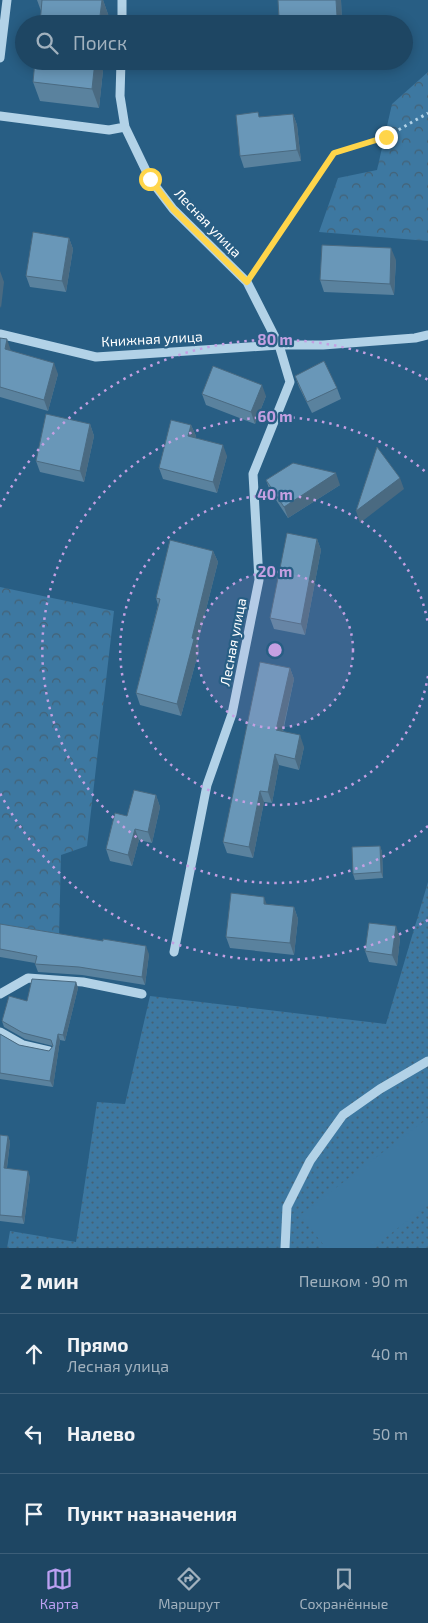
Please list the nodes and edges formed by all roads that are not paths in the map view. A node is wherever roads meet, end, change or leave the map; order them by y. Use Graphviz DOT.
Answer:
graph roads {
  1 [pos="7,0"];
  2 [pos="122,0"];
  3 [pos="122,15"];
  4 [pos="0,58"];
  5 [pos="121,70"];
  6 [pos="0,116"];
  7 [pos="125,127"];
  8 [pos="0,334"];
  9 [pos="428,335"];
  10 [pos="279,346"];
  11 [pos="174,952"];
  12 [pos="0,994"];
  13 [pos="142,994"];
  14 [pos="0,1032"];
  15 [pos="49,1051"];
  16 [pos="428,1061"];
  17 [pos="285,1248"];
  1 -- 4 [label="street"];
  2 -- 3 [label="street"];
  5 -- 7 [label="street, Лесная улица"];
  6 -- 7 [label="street"];
  7 -- 10 [label="street, Лесная улица"];
  8 -- 10 [label="street, Книжная улица"];
  9 -- 10 [label="street, Книжная улица"];
  10 -- 11 [label="street, Лесная улица"];
  12 -- 13 [label="street"];
  14 -- 15 [label="street"];
  16 -- 17 [label="street"];
}
